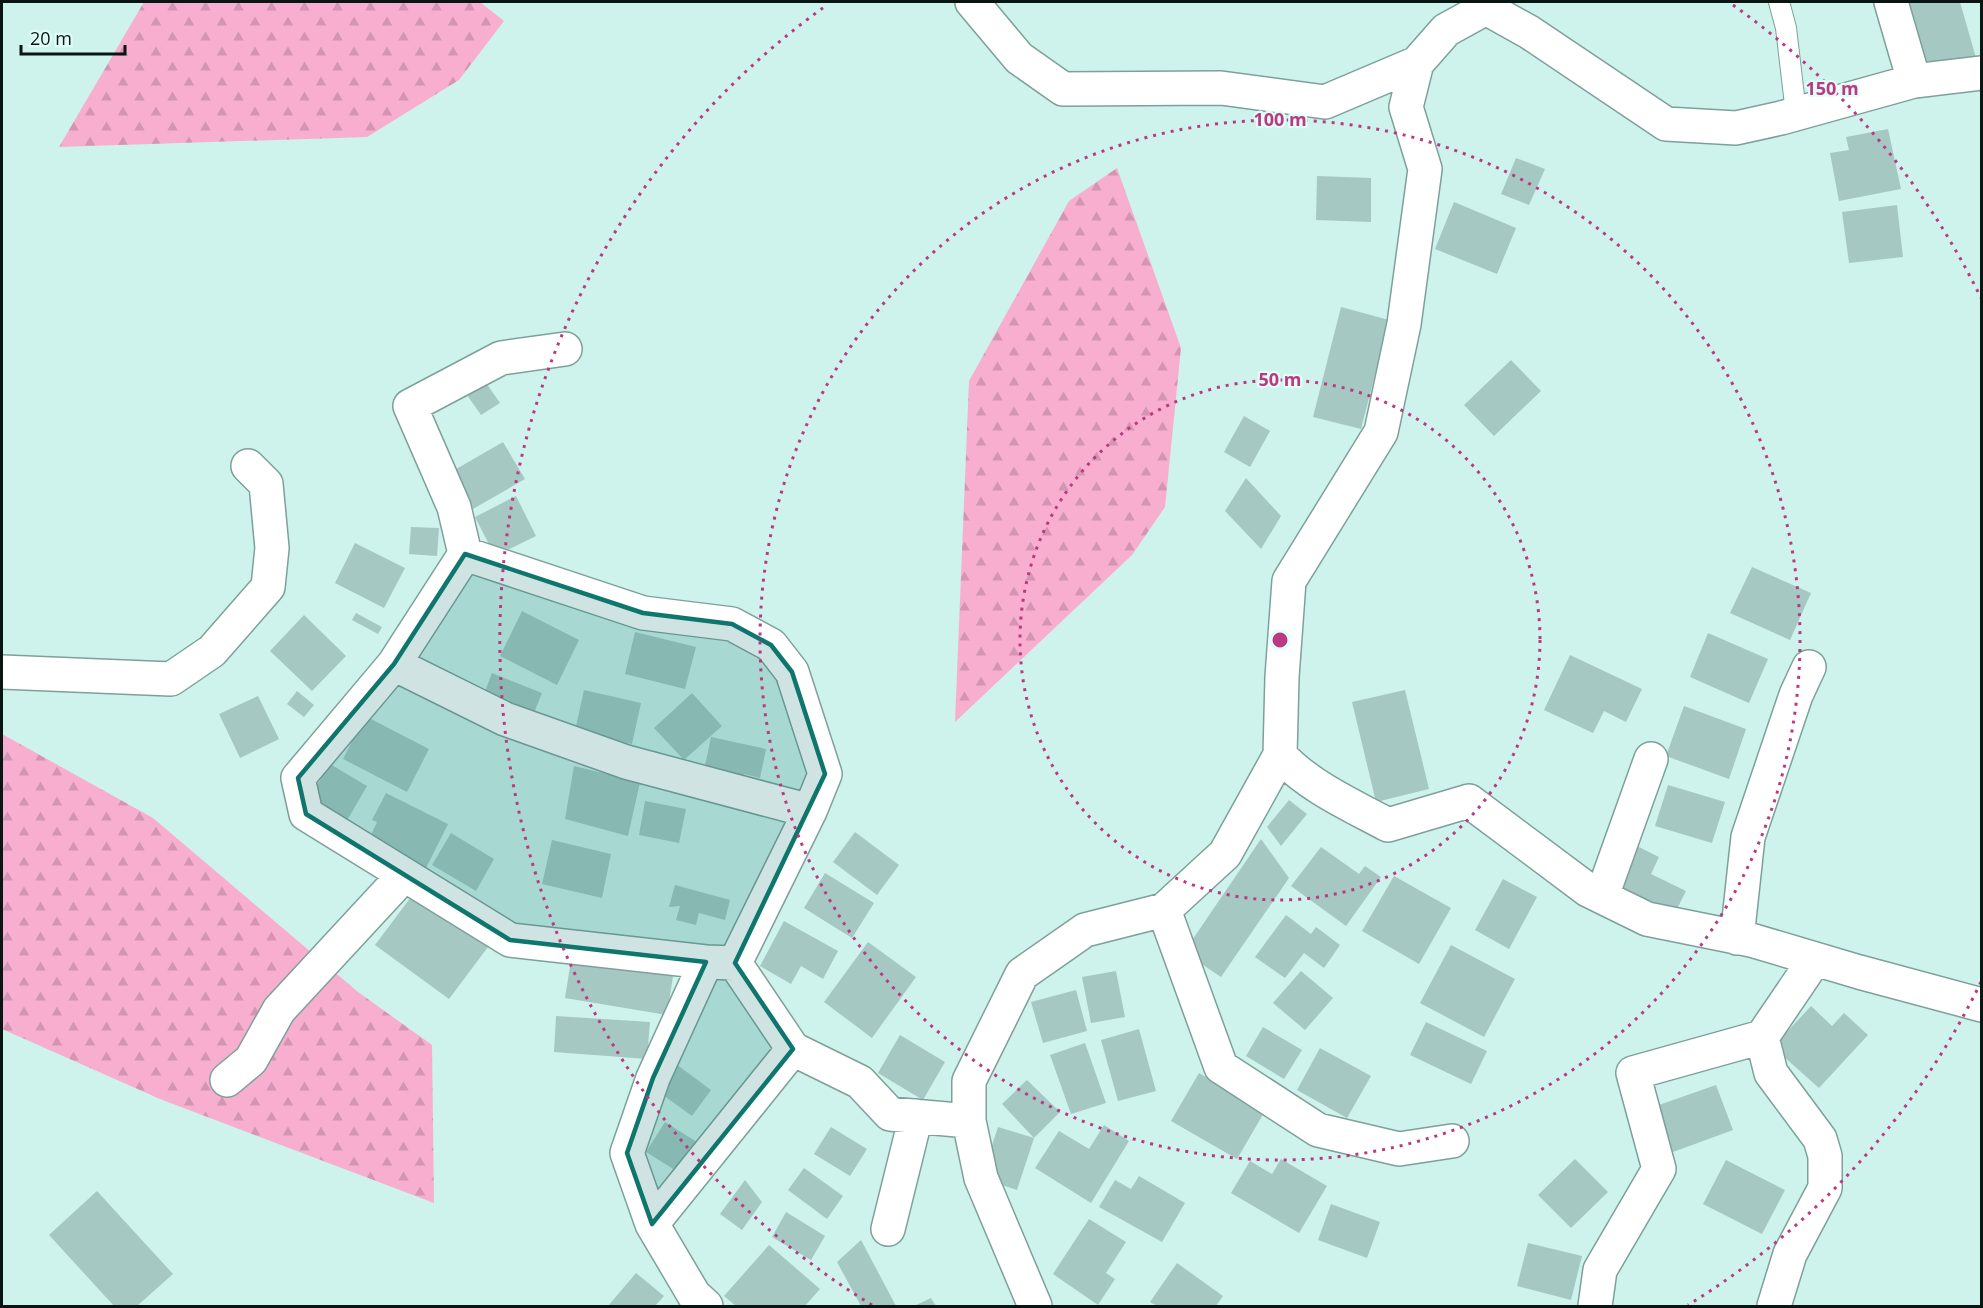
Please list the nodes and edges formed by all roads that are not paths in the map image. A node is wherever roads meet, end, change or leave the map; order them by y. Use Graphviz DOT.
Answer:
graph roads {
  1 [pos="972,2"];
  2 [pos="1779,2"];
  3 [pos="1891,2"];
  4 [pos="1417,63"];
  5 [pos="1982,73"];
  6 [pos="1914,81"];
  7 [pos="1796,113"];
  8 [pos="565,349"];
  9 [pos="248,466"];
  10 [pos="465,554"];
  11 [pos="394,664"];
  12 [pos="1809,667"];
  13 [pos="2,672"];
  14 [pos="1280,755"];
  15 [pos="1651,759"];
  16 [pos="810,811"];
  17 [pos="404,874"];
  18 [pos="1602,896"];
  19 [pos="1164,910"];
  20 [pos="1737,938"];
  21 [pos="1815,959"];
  22 [pos="720,962"];
  23 [pos="1982,1005"];
  24 [pos="1762,1037"];
  25 [pos="793,1049"];
  26 [pos="227,1080"];
  27 [pos="916,1116"];
  28 [pos="969,1121"];
  29 [pos="1452,1141"];
  30 [pos="652,1224"];
  31 [pos="888,1229"];
  32 [pos="693,1303"];
  33 [pos="1035,1306"];
  34 [pos="1596,1306"];
  35 [pos="1774,1306"];
  1 -- 4 [label="street"];
  2 -- 7 [label="lane"];
  3 -- 6 [label="street"];
  4 -- 7 [label="street"];
  4 -- 14 [label="street"];
  5 -- 6 [label="street"];
  6 -- 7 [label="street"];
  8 -- 10 [label="street"];
  9 -- 13 [label="street"];
  10 -- 11 [label="street"];
  10 -- 16 [label="street"];
  11 -- 16 [label="street"];
  11 -- 17 [label="street"];
  12 -- 20 [label="street"];
  14 -- 18 [label="street"];
  14 -- 19 [label="street"];
  15 -- 18 [label="street"];
  16 -- 22 [label="street"];
  17 -- 22 [label="street"];
  17 -- 26 [label="street"];
  18 -- 20 [label="street"];
  19 -- 28 [label="street"];
  19 -- 29 [label="street"];
  20 -- 21 [label="street"];
  21 -- 23 [label="street"];
  21 -- 24 [label="street"];
  22 -- 25 [label="street"];
  22 -- 30 [label="street"];
  24 -- 34 [label="street"];
  24 -- 35 [label="street"];
  25 -- 27 [label="street"];
  25 -- 30 [label="street"];
  27 -- 28 [label="street"];
  27 -- 31 [label="street"];
  28 -- 33 [label="street"];
  30 -- 32 [label="street"];
}
